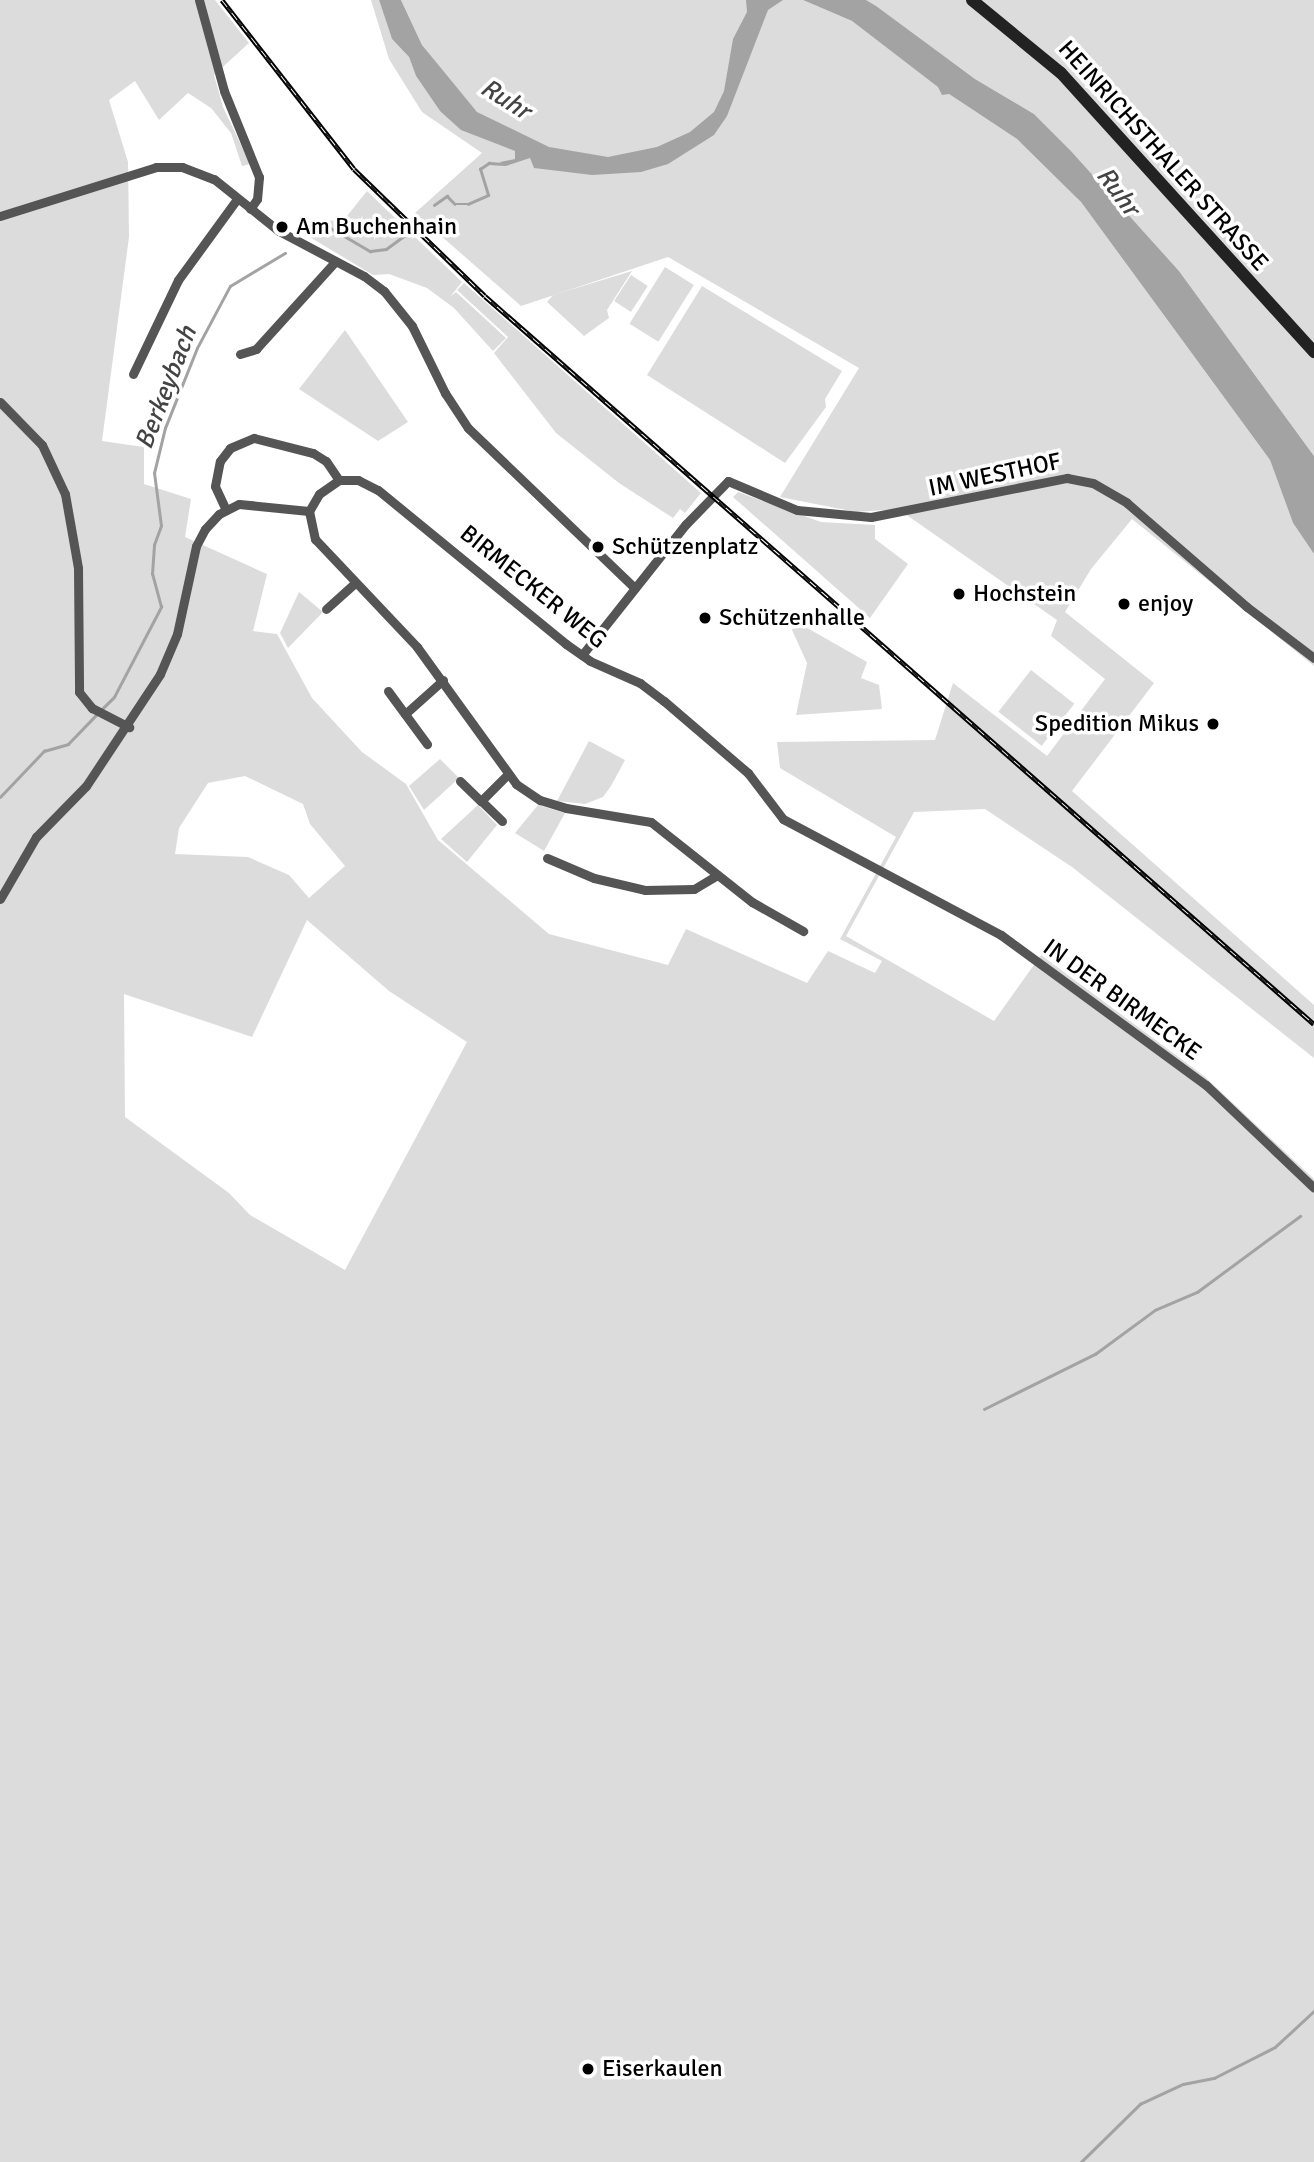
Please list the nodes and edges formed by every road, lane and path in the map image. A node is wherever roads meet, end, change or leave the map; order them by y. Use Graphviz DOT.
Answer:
graph roads {
  1 [pos="199,0"];
  2 [pos="972,0"];
  3 [pos="237,199"];
  4 [pos="250,209"];
  5 [pos="0,216"];
  6 [pos="335,262"];
  7 [pos="1314,352"];
  8 [pos="240,354"];
  9 [pos="133,374"];
  10 [pos="0,402"];
  11 [pos="339,480"];
  12 [pos="226,510"];
  13 [pos="309,511"];
  14 [pos="354,584"];
  15 [pos="635,588"];
  16 [pos="326,609"];
  17 [pos="582,655"];
  18 [pos="1314,658"];
  19 [pos="443,680"];
  20 [pos="388,691"];
  21 [pos="405,714"];
  22 [pos="129,727"];
  23 [pos="427,744"];
  24 [pos="508,774"];
  25 [pos="460,781"];
  26 [pos="481,801"];
  27 [pos="502,821"];
  28 [pos="547,858"];
  29 [pos="885,873"];
  30 [pos="716,876"];
  31 [pos="0,899"];
  32 [pos="803,931"];
  33 [pos="1314,1188"];
  1 -- 4 [label="street"];
  2 -- 7 [label="main road, HEINRICHSTHALER STRASSE"];
  3 -- 4 [label="street"];
  3 -- 5 [label="street"];
  3 -- 9 [label="street"];
  4 -- 6 [label="street"];
  6 -- 8 [label="street"];
  6 -- 15 [label="street"];
  10 -- 22 [label="street"];
  11 -- 12 [label="street"];
  11 -- 13 [label="street"];
  11 -- 17 [label="street, BIRMECKER WEG"];
  12 -- 13 [label="street"];
  12 -- 22 [label="street"];
  13 -- 14 [label="street"];
  14 -- 16 [label="street"];
  14 -- 19 [label="street"];
  15 -- 17 [label="street"];
  15 -- 18 [label="street, IM WESTHOF"];
  17 -- 29 [label="street, BIRMECKER WEG"];
  19 -- 21 [label="street"];
  19 -- 24 [label="street"];
  20 -- 21 [label="street"];
  21 -- 23 [label="street"];
  22 -- 31 [label="street"];
  24 -- 26 [label="street"];
  24 -- 30 [label="street"];
  25 -- 26 [label="street"];
  26 -- 27 [label="street"];
  28 -- 30 [label="street"];
  29 -- 33 [label="street, IN DER BIRMECKE"];
  30 -- 32 [label="street"];
}
